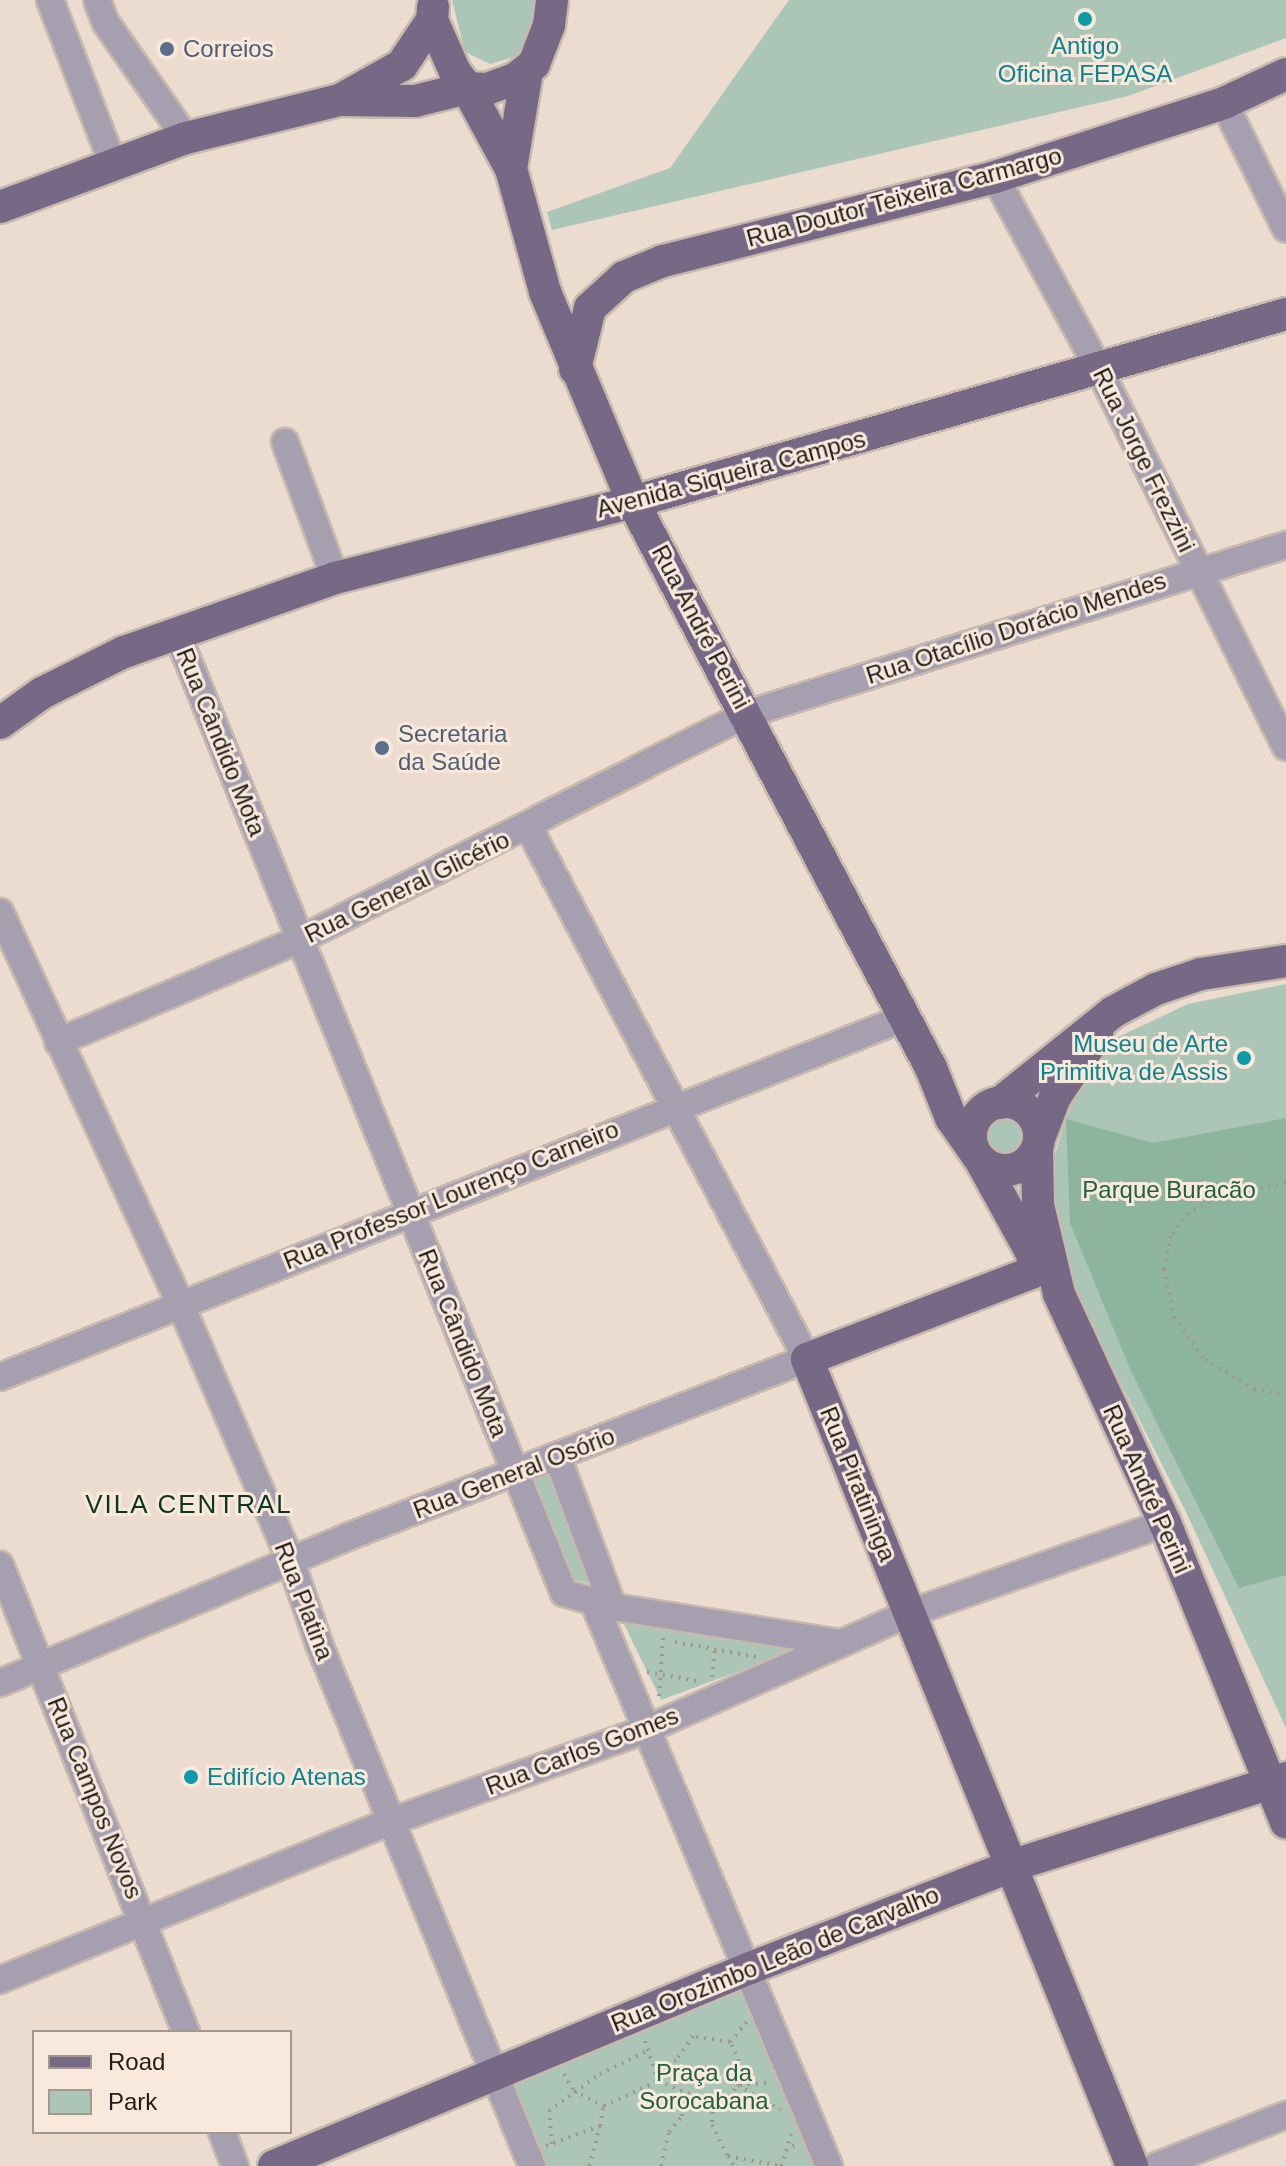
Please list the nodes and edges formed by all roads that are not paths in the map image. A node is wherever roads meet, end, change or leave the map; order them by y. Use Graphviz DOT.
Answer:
graph roads {
  1 [pos="50,0"];
  2 [pos="97,0"];
  3 [pos="552,0"];
  4 [pos="433,10"];
  5 [pos="527,71"];
  6 [pos="1286,74"];
  7 [pos="467,88"];
  8 [pos="340,100"];
  9 [pos="1224,103"];
  10 [pos="186,138"];
  11 [pos="113,164"];
  12 [pos="511,169"];
  13 [pos="995,177"];
  14 [pos="0,207"];
  15 [pos="1286,229"];
  16 [pos="1286,314"];
  17 [pos="575,369"];
  18 [pos="1100,371"];
  19 [pos="285,442"];
  20 [pos="633,502"];
  21 [pos="1286,545"];
  22 [pos="1198,570"];
  23 [pos="335,578"];
  24 [pos="176,631"];
  25 [pos="747,714"];
  26 [pos="0,723"];
  27 [pos="1286,747"];
  28 [pos="529,828"];
  29 [pos="0,912"];
  30 [pos="303,938"];
  31 [pos="1286,961"];
  32 [pos="1113,1012"];
  33 [pos="904,1018"];
  34 [pos="58,1042"];
  35 [pos="931,1068"];
  36 [pos="996,1104"];
  37 [pos="677,1105"];
  38 [pos="1039,1142"];
  39 [pos="977,1156"];
  40 [pos="409,1213"];
  41 [pos="1031,1273"];
  42 [pos="180,1303"];
  43 [pos="807,1359"];
  44 [pos="0,1377"];
  45 [pos="557,1456"];
  46 [pos="516,1473"];
  47 [pos="1165,1523"];
  48 [pos="291,1562"];
  49 [pos="0,1565"];
  50 [pos="604,1605"];
  51 [pos="910,1613"];
  52 [pos="840,1643"];
  53 [pos="42,1666"];
  54 [pos="0,1683"];
  55 [pos="652,1726"];
  56 [pos="1277,1780"];
  57 [pos="392,1821"];
  58 [pos="1286,1823"];
  59 [pos="1011,1866"];
  60 [pos="145,1922"];
  61 [pos="750,1968"];
  62 [pos="0,1980"];
  63 [pos="185,2030"];
  64 [pos="495,2073"];
  65 [pos="1286,2115"];
  66 [pos="223,2134"];
  67 [pos="529,2159"];
  68 [pos="235,2166"];
  69 [pos="274,2166"];
  70 [pos="829,2166"];
  71 [pos="1132,2166"];
  72 [pos="1156,2166"];
  1 -- 11 [label="street"];
  2 -- 10 [label="street"];
  3 -- 5 [label="main road, Rua André Perini"];
  4 -- 7 [label="main road, Rua André Perini"];
  4 -- 8 [label="main road"];
  5 -- 7 [label="main road"];
  5 -- 12 [label="main road, Rua André Perini"];
  6 -- 9 [label="main road, Rua Doutor Teixeira Carmargo"];
  7 -- 8 [label="main road"];
  7 -- 12 [label="main road, Rua André Perini"];
  8 -- 10 [label="main road"];
  9 -- 13 [label="main road, Rua Doutor Teixeira Carmargo"];
  9 -- 15 [label="street"];
  10 -- 11 [label="main road"];
  11 -- 14 [label="main road"];
  12 -- 17 [label="main road, Rua André Perini"];
  13 -- 17 [label="main road, Rua Doutor Teixeira Carmargo"];
  13 -- 18 [label="street, Rua Jorge Frezzini"];
  16 -- 18 [label="main road, Avenida Siqueira Campos"];
  17 -- 20 [label="main road, Rua André Perini"];
  18 -- 20 [label="main road, Avenida Siqueira Campos"];
  18 -- 22 [label="street, Rua Jorge Frezzini"];
  19 -- 23 [label="street"];
  20 -- 23 [label="main road, Avenida Siqueira Campos"];
  20 -- 25 [label="main road, Rua André Perini"];
  21 -- 22 [label="street, Rua Otacílio Dorácio Mendes"];
  22 -- 25 [label="street, Rua Otacílio Dorácio Mendes"];
  22 -- 27 [label="street, Rua Jorge Frezzini"];
  23 -- 24 [label="main road, Avenida Siqueira Campos"];
  24 -- 26 [label="main road, Avenida Siqueira Campos"];
  24 -- 30 [label="street, Rua Cândido Mota"];
  25 -- 28 [label="street, Rua General Glicério"];
  25 -- 33 [label="main road, Rua André Perini"];
  28 -- 30 [label="street, Rua General Glicério"];
  28 -- 37 [label="street, Rua Piratininga"];
  29 -- 34 [label="street, Rua Platina"];
  30 -- 34 [label="street, Rua General Glicério"];
  30 -- 40 [label="street, Rua Cândido Mota"];
  31 -- 32 [label="main road"];
  32 -- 36 [label="main road"];
  32 -- 38 [label="main road"];
  33 -- 35 [label="main road, Rua André Perini"];
  33 -- 37 [label="street, Rua Professor Lourenço Carneiro"];
  34 -- 42 [label="street, Rua Platina"];
  35 -- 36 [label="main road, Rua André Perini"];
  35 -- 39 [label="main road, Rua André Perini"];
  36 -- 38 [label="main road"];
  36 -- 39 [label="main road"];
  37 -- 40 [label="street, Rua Professor Lourenço Carneiro"];
  37 -- 43 [label="street, Rua Piratininga"];
  38 -- 39 [label="main road"];
  38 -- 47 [label="main road, Rua André Perini"];
  39 -- 41 [label="main road, Rua André Perini"];
  40 -- 42 [label="street, Rua Professor Lourenço Carneiro"];
  40 -- 46 [label="street, Rua Cândido Mota"];
  41 -- 43 [label="main road, Rua General Osório"];
  42 -- 44 [label="street, Rua Professor Lourenço Carneiro"];
  42 -- 48 [label="street, Rua Platina"];
  43 -- 45 [label="street, Rua General Osório"];
  43 -- 51 [label="main road, Rua Piratininga"];
  45 -- 46 [label="street, Rua General Osório"];
  45 -- 50 [label="street"];
  46 -- 48 [label="street, Rua General Osório"];
  46 -- 50 [label="street, Rua Cândido Mota"];
  47 -- 51 [label="street, Rua Carlos Gomes"];
  47 -- 56 [label="main road, Rua André Perini"];
  48 -- 53 [label="street, Rua General Osório"];
  48 -- 57 [label="street, Rua Platina"];
  49 -- 53 [label="street, Rua Campos Novos"];
  50 -- 52 [label="street, Rua Cândido Mota"];
  50 -- 55 [label="street"];
  51 -- 52 [label="street, Rua Carlos Gomes"];
  51 -- 59 [label="main road, Rua Piratininga"];
  52 -- 55 [label="street, Rua Carlos Gomes"];
  53 -- 54 [label="street, Rua General Osório"];
  53 -- 60 [label="street, Rua Campos Novos"];
  55 -- 57 [label="street, Rua Carlos Gomes"];
  55 -- 61 [label="street"];
  56 -- 58 [label="main road, Rua André Perini"];
  56 -- 59 [label="main road, Rua Orozimbo Leão de Carvalho"];
  57 -- 60 [label="street, Rua Carlos Gomes"];
  57 -- 64 [label="street, Rua Platina"];
  59 -- 61 [label="main road, Rua Orozimbo Leão de Carvalho"];
  59 -- 71 [label="main road, Rua Piratininga"];
  60 -- 62 [label="street, Rua Carlos Gomes"];
  60 -- 63 [label="street, Rua Campos Novos"];
  61 -- 64 [label="main road, Rua Orozimbo Leão de Carvalho"];
  61 -- 70 [label="street"];
  64 -- 67 [label="street, Rua Platina"];
  64 -- 69 [label="main road, Rua Orozimbo Leão de Carvalho"];
  65 -- 72 [label="street"];
  66 -- 68 [label="street"];
}
